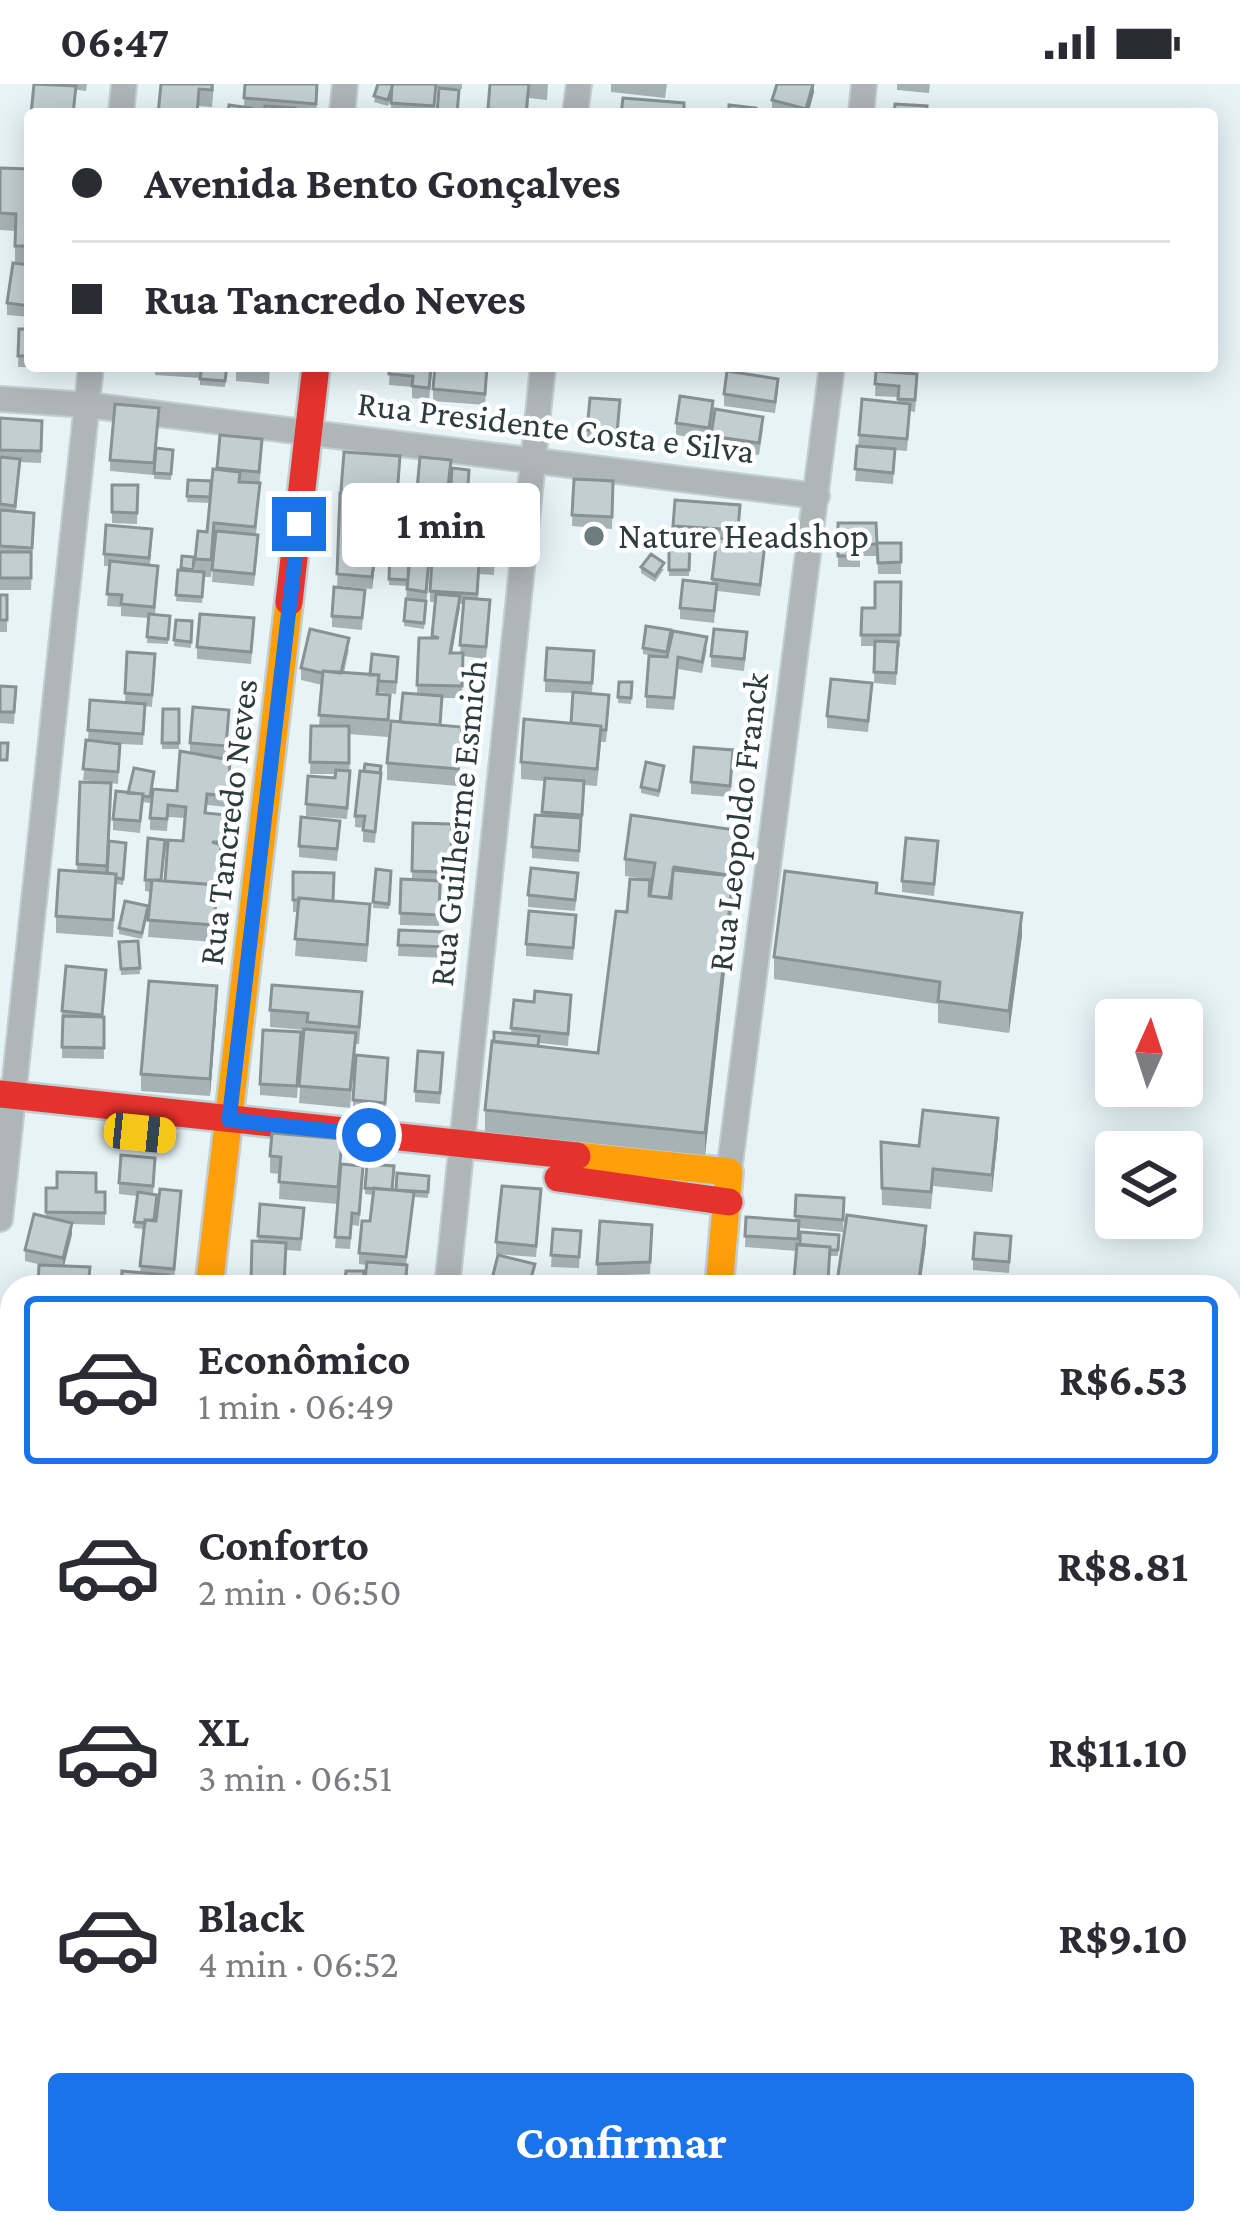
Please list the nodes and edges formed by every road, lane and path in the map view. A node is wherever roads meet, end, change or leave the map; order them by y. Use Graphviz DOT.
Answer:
graph roads {
  1 [pos="90,372"];
  2 [pos="315,372"];
  3 [pos="542,372"];
  4 [pos="831,372"];
  5 [pos="0,399"];
  6 [pos="87,405"];
  7 [pos="310,433"];
  8 [pos="531,464"];
  9 [pos="817,496"];
  10 [pos="7,1107"];
  11 [pos="227,1131"];
  12 [pos="462,1155"];
  13 [pos="730,1172"];
  14 [pos="729,1202"];
  15 [pos="0,1219"];
  16 [pos="210,1275"];
  17 [pos="448,1275"];
  18 [pos="720,1275"];
  1 -- 6 [label="street"];
  2 -- 7 [label="main road, Rua Tancredo Neves"];
  3 -- 8 [label="street, Rua Guilherme Esmich"];
  4 -- 9 [label="street, Rua Leopoldo Franck"];
  5 -- 6 [label="street, Rua Presidente Costa e Silva"];
  6 -- 7 [label="street, Rua Presidente Costa e Silva"];
  6 -- 10 [label="street"];
  7 -- 8 [label="street, Rua Presidente Costa e Silva"];
  7 -- 11 [label="main road, Rua Tancredo Neves"];
  8 -- 9 [label="street, Rua Presidente Costa e Silva"];
  8 -- 12 [label="street, Rua Guilherme Esmich"];
  9 -- 13 [label="street, Rua Leopoldo Franck"];
  10 -- 11 [label="main road"];
  10 -- 15 [label="street"];
  11 -- 12 [label="main road"];
  11 -- 16 [label="main road, Rua Tancredo Neves"];
  12 -- 13 [label="main road"];
  12 -- 14 [label="main road"];
  12 -- 17 [label="street, Rua Guilherme Esmich"];
  13 -- 14 [label="main road, Rua Leopoldo Franck"];
  14 -- 18 [label="main road, Rua Leopoldo Franck"];
}
